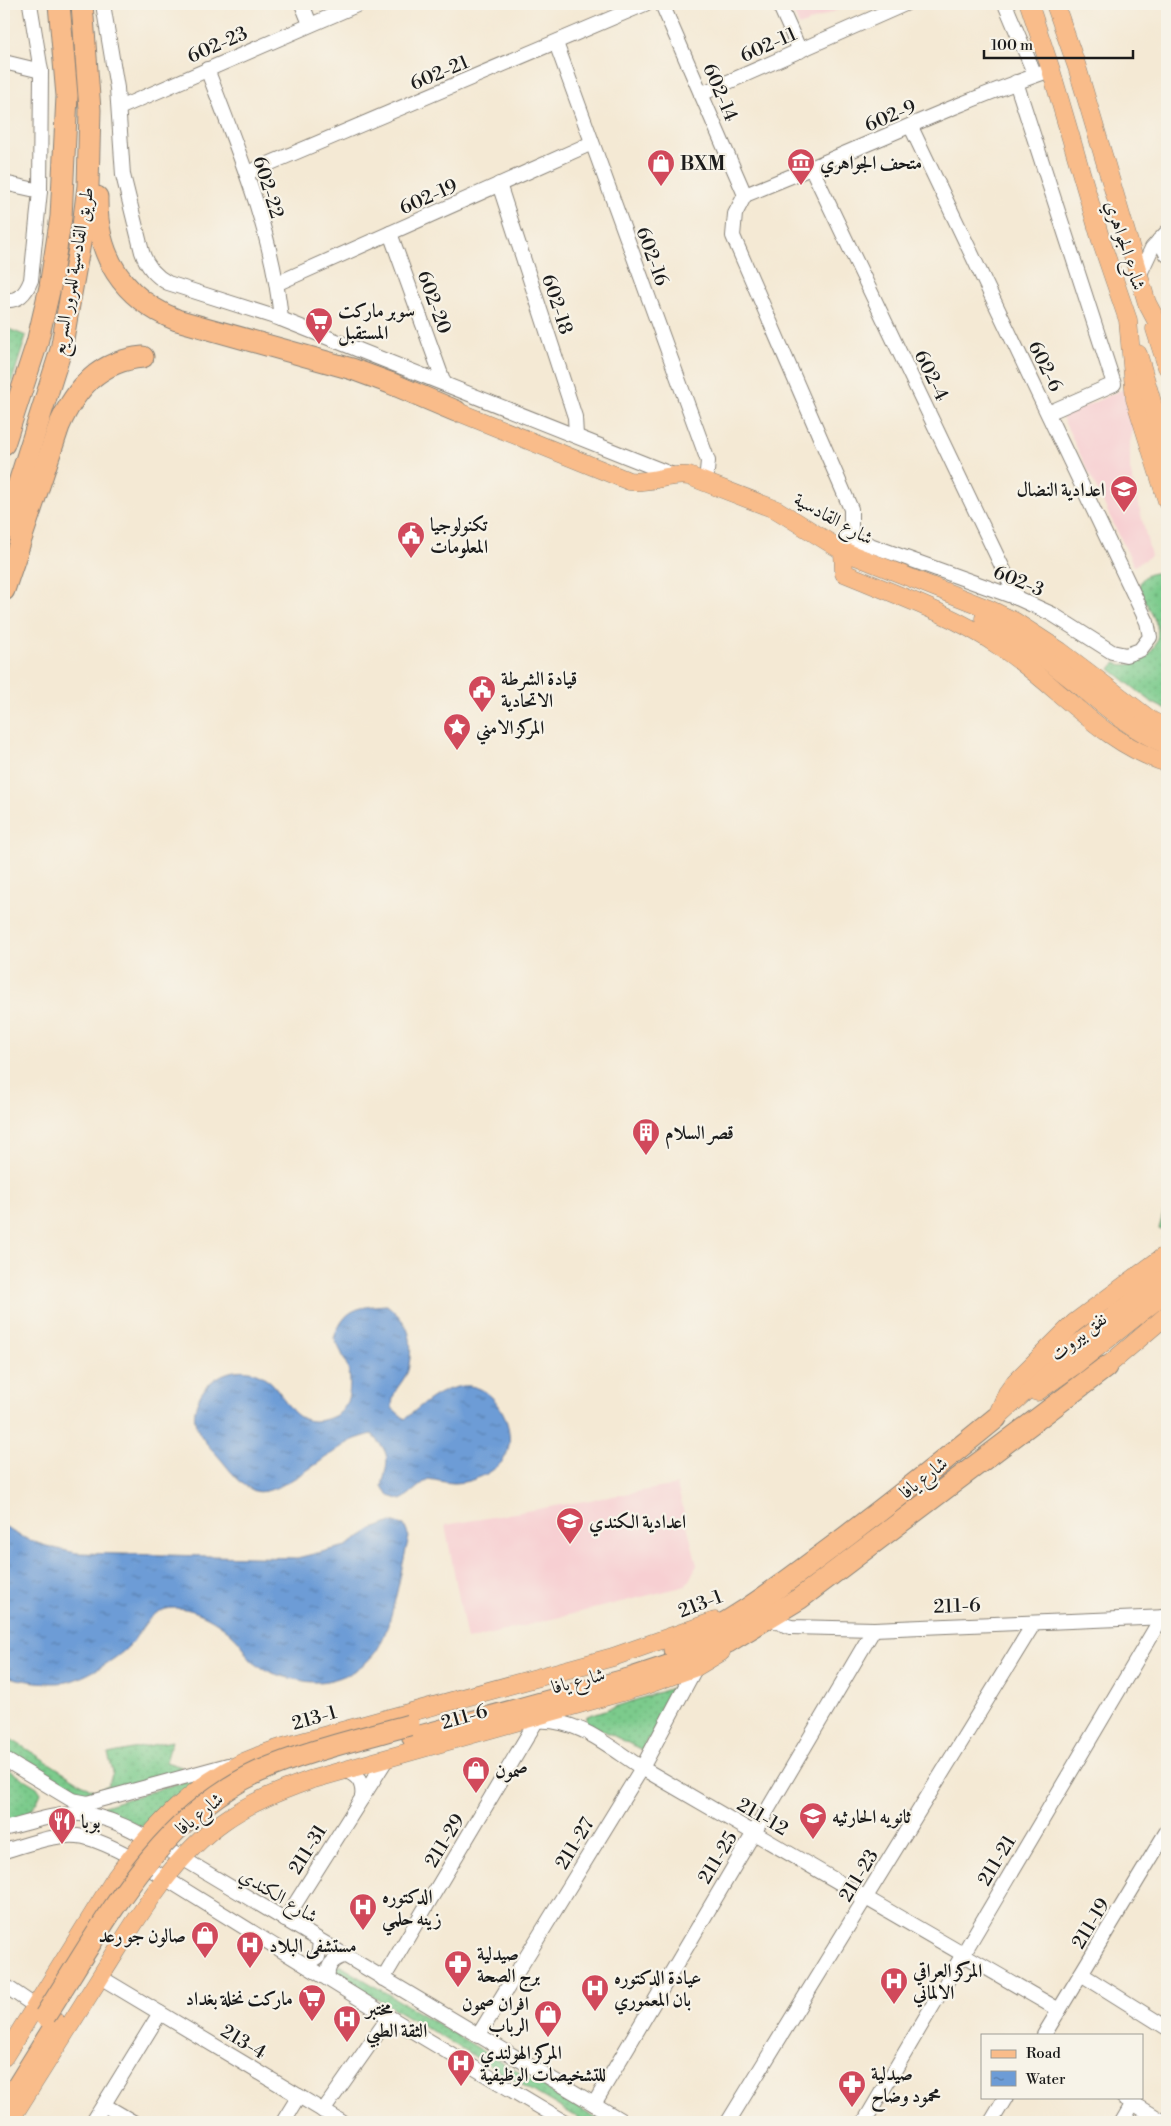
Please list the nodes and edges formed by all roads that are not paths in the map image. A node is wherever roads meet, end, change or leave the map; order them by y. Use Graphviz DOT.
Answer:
graph roads {
  1 [pos="30,4"];
  2 [pos="59,4"];
  3 [pos="82,4"];
  4 [pos="103,4"];
  5 [pos="302,4"];
  6 [pos="359,4"];
  7 [pos="645,4"];
  8 [pos="662,4"];
  9 [pos="779,4"];
  10 [pos="1005,4"];
  11 [pos="1029,4"];
  12 [pos="1055,4"];
  13 [pos="901,5"];
  14 [pos="310,24"];
  15 [pos="556,43"];
  16 [pos="800,51"];
  17 [pos="4,62"];
  18 [pos="207,69"];
  19 [pos="41,71"];
  20 [pos="1043,72"];
  21 [pos="1016,82"];
  22 [pos="701,94"];
  23 [pos="119,108"];
  24 [pos="911,126"];
  25 [pos="592,143"];
  26 [pos="90,146"];
  27 [pos="812,169"];
  28 [pos="247,173"];
  29 [pos="4,183"];
  30 [pos="499,184"];
  31 [pos="40,191"];
  32 [pos="745,195"];
  33 [pos="390,233"];
  34 [pos="1163,236"];
  35 [pos="1167,255"];
  36 [pos="1139,276"];
  37 [pos="278,283"];
  38 [pos="4,300"];
  39 [pos="1147,302"];
  40 [pos="281,320"];
  41 [pos="1128,320"];
  42 [pos="1167,341"];
  43 [pos="143,357"];
  44 [pos="1167,367"];
  45 [pos="444,383"];
  46 [pos="456,411"];
  47 [pos="1048,413"];
  48 [pos="576,436"];
  49 [pos="4,444"];
  50 [pos="1167,453"];
  51 [pos="673,475"];
  52 [pos="706,482"];
  53 [pos="1167,502"];
  54 [pos="4,530"];
  55 [pos="845,544"];
  56 [pos="4,590"];
  57 [pos="939,590"];
  58 [pos="1017,598"];
  59 [pos="1147,622"];
  60 [pos="1132,704"];
  61 [pos="1167,719"];
  62 [pos="1167,728"];
  63 [pos="1167,745"];
  64 [pos="1147,755"];
  65 [pos="1167,763"];
  66 [pos="1167,770"];
  67 [pos="1167,1254"];
  68 [pos="1167,1274"];
  69 [pos="1167,1292"];
  70 [pos="1167,1315"];
  71 [pos="1167,1326"];
  72 [pos="1160,1334"];
  73 [pos="1106,1367"];
  74 [pos="1003,1412"];
  75 [pos="766,1613"];
  76 [pos="1164,1617"];
  77 [pos="1034,1623"];
  78 [pos="874,1630"];
  79 [pos="696,1667"];
  80 [pos="528,1721"];
  81 [pos="4,1759"];
  82 [pos="386,1760"];
  83 [pos="238,1765"];
  84 [pos="642,1768"];
  85 [pos="344,1771"];
  86 [pos="362,1798"];
  87 [pos="87,1809"];
  88 [pos="4,1830"];
  89 [pos="1167,1831"];
  90 [pos="754,1832"];
  91 [pos="147,1838"];
  92 [pos="4,1851"];
  93 [pos="131,1857"];
  94 [pos="182,1858"];
  95 [pos="165,1878"];
  96 [pos="866,1898"];
  97 [pos="285,1920"];
  98 [pos="320,1942"];
  99 [pos="963,1954"];
  100 [pos="344,1956"];
  101 [pos="306,1965"];
  102 [pos="1081,1974"];
  103 [pos="100,1977"];
  104 [pos="328,1979"];
  105 [pos="383,1979"];
  106 [pos="4,1985"];
  107 [pos="1059,2010"];
  108 [pos="160,2012"];
  109 [pos="45,2016"];
  110 [pos="389,2017"];
  111 [pos="1167,2028"];
  112 [pos="1045,2034"];
  113 [pos="478,2036"];
  114 [pos="4,2057"];
  115 [pos="4,2082"];
  116 [pos="300,2096"];
  117 [pos="1005,2098"];
  118 [pos="1128,2100"];
  119 [pos="594,2104"];
  120 [pos="104,2105"];
  121 [pos="4,2108"];
  122 [pos="323,2111"];
  123 [pos="9,2122"];
  124 [pos="93,2122"];
  125 [pos="133,2122"];
  126 [pos="283,2122"];
  127 [pos="342,2122"];
  128 [pos="565,2122"];
  129 [pos="624,2122"];
  130 [pos="728,2122"];
  131 [pos="864,2122"];
  132 [pos="991,2122"];
  133 [pos="1122,2122"];
  134 [pos="1164,2122"];
  1 -- 19 [label="street"];
  2 -- 49 [label="highway, طريق القادسية للمرور السريع"];
  3 -- 26 [label="highway, طريق القادسية للمرور السريع"];
  4 -- 23 [label="street"];
  5 -- 14 [label="street"];
  6 -- 14 [label="street, 602-23"];
  7 -- 15 [label="street, 602-21"];
  8 -- 22 [label="street, 602-14"];
  9 -- 16 [label="street"];
  10 -- 20 [label="street"];
  11 -- 20 [label="main road, شارع الجواهري"];
  12 -- 36 [label="main road, شارع الجواهري"];
  13 -- 16 [label="street, 602-11"];
  14 -- 18 [label="street, 602-23"];
  15 -- 25 [label="street, 602-16"];
  15 -- 28 [label="street, 602-21"];
  16 -- 22 [label="street, 602-11"];
  17 -- 19 [label="street"];
  18 -- 23 [label="street, 602-23"];
  18 -- 28 [label="street, 602-22"];
  19 -- 31 [label="street"];
  20 -- 21 [label="street, 602-9"];
  20 -- 41 [label="main road, شارع الجواهري"];
  21 -- 24 [label="street, 602-9"];
  21 -- 47 [label="street"];
  22 -- 32 [label="street, 602-14"];
  23 -- 40 [label="street"];
  24 -- 27 [label="street, 602-9"];
  24 -- 47 [label="street, 602-6"];
  25 -- 30 [label="street, 602-19"];
  25 -- 52 [label="street, 602-16"];
  26 -- 46 [label="highway"];
  26 -- 54 [label="highway, طريق القادسية للمرور السريع"];
  27 -- 32 [label="street, 602-9"];
  27 -- 58 [label="street, 602-4"];
  28 -- 37 [label="street, 602-22"];
  29 -- 31 [label="street"];
  30 -- 33 [label="street, 602-19"];
  30 -- 48 [label="street, 602-18"];
  31 -- 38 [label="street"];
  32 -- 55 [label="street"];
  33 -- 37 [label="street, 602-19"];
  33 -- 45 [label="street, 602-20"];
  34 -- 35 [label="street"];
  34 -- 36 [label="street"];
  36 -- 39 [label="main road, شارع الجواهري"];
  37 -- 40 [label="street, 602-22"];
  39 -- 42 [label="main road, شارع الجواهري"];
  39 -- 44 [label="main road"];
  40 -- 45 [label="street"];
  41 -- 50 [label="main road"];
  41 -- 53 [label="main road, شارع الجواهري"];
  43 -- 56 [label="highway"];
  45 -- 48 [label="street"];
  46 -- 51 [label="main road, شارع القادسية"];
  47 -- 59 [label="street, 602-6"];
  48 -- 51 [label="street"];
  51 -- 52 [label="main road, شارع القادسية"];
  52 -- 55 [label="main road, شارع القادسية"];
  55 -- 57 [label="main road, شارع القادسية"];
  55 -- 58 [label="street, 602-3"];
  55 -- 64 [label="main road"];
  57 -- 60 [label="main road, شارع القادسية"];
  57 -- 63 [label="main road"];
  58 -- 59 [label="street, 602-3"];
  60 -- 61 [label="main road"];
  60 -- 62 [label="main road, شارع القادسية"];
  64 -- 65 [label="main road"];
  64 -- 66 [label="main road"];
  67 -- 74 [label="main road, شارع يافا"];
  68 -- 74 [label="main road"];
  69 -- 74 [label="main road, نفق بيروت"];
  70 -- 73 [label="main road, شارع يافا"];
  71 -- 72 [label="main road"];
  72 -- 73 [label="main road"];
  73 -- 75 [label="highway, شارع يافا"];
  74 -- 75 [label="highway, شارع يافا"];
  75 -- 78 [label="street, 211-6"];
  75 -- 79 [label="main road, 211-6"];
  75 -- 83 [label="main road, 213-1"];
  75 -- 109 [label="highway, شارع يافا"];
  76 -- 77 [label="street, 211-6"];
  76 -- 99 [label="street, 211-21"];
  77 -- 78 [label="street, 211-6"];
  77 -- 96 [label="street, 211-23"];
  78 -- 90 [label="street, 211-25"];
  79 -- 80 [label="main road, 211-6"];
  79 -- 84 [label="street, 211-27"];
  80 -- 82 [label="main road, 211-6"];
  80 -- 84 [label="street, 211-12"];
  80 -- 105 [label="street, 211-29"];
  81 -- 87 [label="street"];
  82 -- 85 [label="main road, 211-6"];
  82 -- 86 [label="street, 211-31"];
  83 -- 87 [label="street"];
  83 -- 91 [label="main road, 213-1"];
  84 -- 90 [label="street, 211-12"];
  84 -- 113 [label="street, 211-27"];
  85 -- 86 [label="street"];
  85 -- 94 [label="main road, 211-6"];
  86 -- 97 [label="street, 211-31"];
  87 -- 88 [label="street, شارع الكندي"];
  87 -- 91 [label="street, شارع الكندي"];
  89 -- 102 [label="street, 211-19"];
  90 -- 96 [label="street, 211-12"];
  90 -- 119 [label="street, 211-25"];
  91 -- 93 [label="main road, 213-1"];
  91 -- 94 [label="street, شارع الكندي"];
  92 -- 93 [label="street"];
  93 -- 95 [label="street"];
  93 -- 109 [label="main road, 213-1"];
  94 -- 95 [label="main road"];
  94 -- 97 [label="street, شارع الكندي"];
  95 -- 101 [label="street"];
  95 -- 103 [label="main road"];
  96 -- 99 [label="street, 211-12"];
  96 -- 130 [label="street, 211-23"];
  97 -- 98 [label="street, شارع الكندي"];
  98 -- 100 [label="street, شارع الكندي"];
  98 -- 101 [label="street"];
  99 -- 107 [label="street, 211-12"];
  99 -- 131 [label="street, 211-21"];
  100 -- 104 [label="street"];
  100 -- 105 [label="street, شارع الكندي"];
  101 -- 104 [label="street"];
  102 -- 107 [label="street, 211-19"];
  102 -- 111 [label="street"];
  103 -- 108 [label="street, 213-4"];
  103 -- 123 [label="main road"];
  104 -- 110 [label="street"];
  105 -- 113 [label="street, شارع الكندي"];
  106 -- 109 [label="street"];
  107 -- 112 [label="street, 211-19"];
  108 -- 116 [label="street, 213-4"];
  108 -- 120 [label="street"];
  109 -- 114 [label="main road, 213-1"];
  109 -- 115 [label="highway, شارع يافا"];
  109 -- 121 [label="highway, شارع يافا"];
  110 -- 122 [label="street"];
  110 -- 128 [label="street"];
  113 -- 119 [label="street, شارع الكندي"];
  116 -- 122 [label="street, 213-4"];
  116 -- 126 [label="street"];
  117 -- 132 [label="street"];
  118 -- 133 [label="street"];
  118 -- 134 [label="street"];
  119 -- 129 [label="street, شارع الكندي"];
  120 -- 124 [label="street"];
  120 -- 125 [label="street"];
  122 -- 127 [label="street, 213-4"];
}
